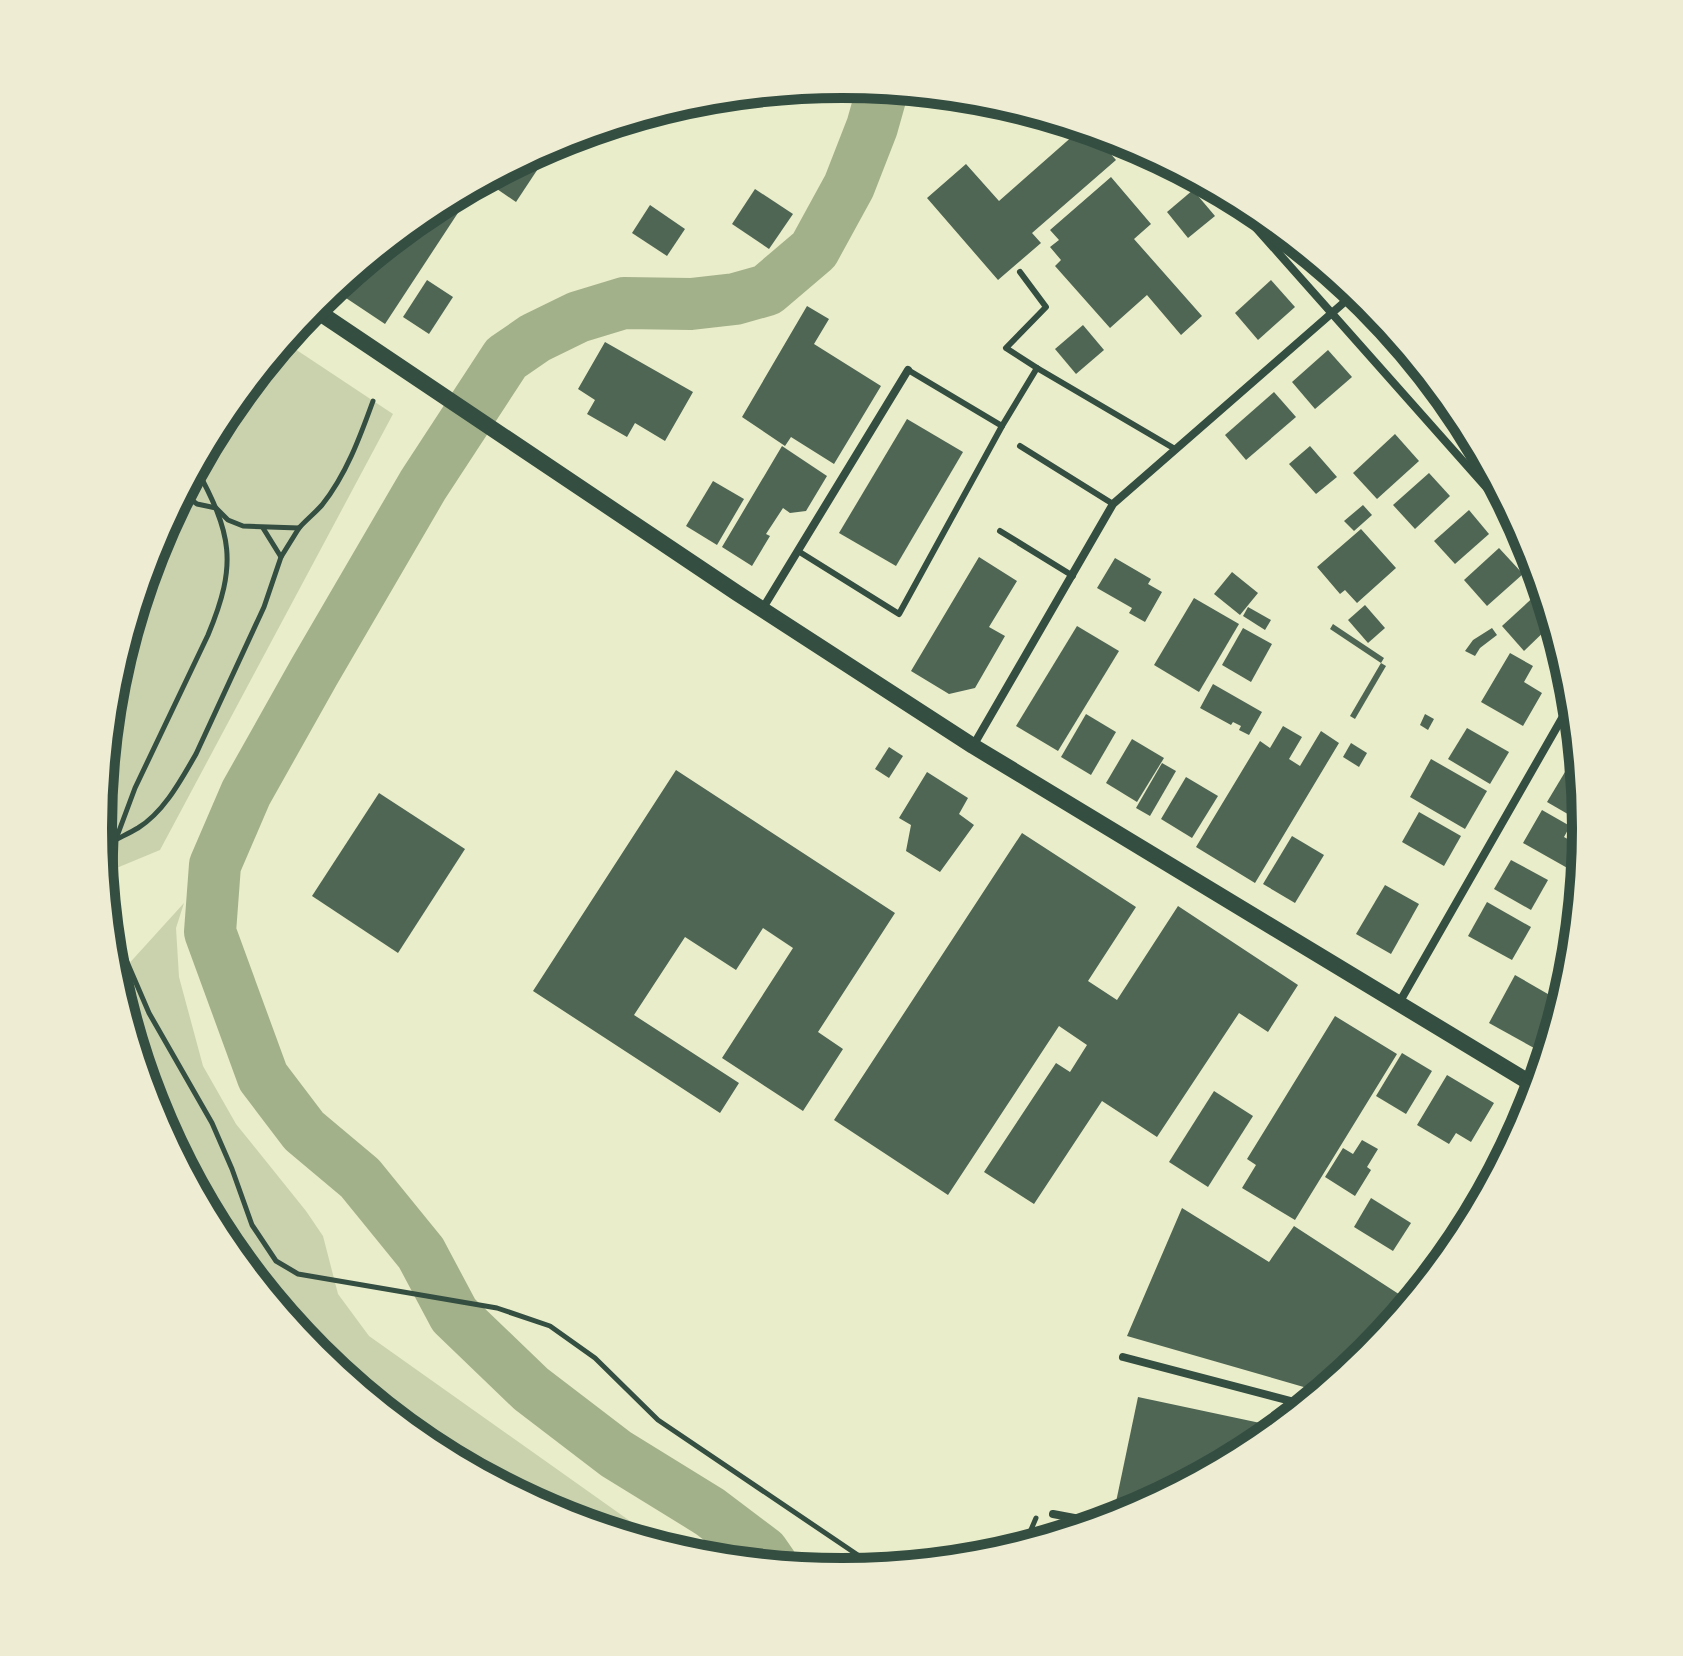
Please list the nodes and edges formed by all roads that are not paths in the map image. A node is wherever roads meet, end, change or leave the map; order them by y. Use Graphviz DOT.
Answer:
graph roads {
  1 [pos="1256,228"];
  2 [pos="1020,272"];
  3 [pos="1346,300"];
  4 [pos="1332,312"];
  5 [pos="322,315"];
  6 [pos="1037,368"];
  7 [pos="908,370"];
  8 [pos="1002,426"];
  9 [pos="1020,446"];
  10 [pos="1175,449"];
  11 [pos="1487,488"];
  12 [pos="1113,504"];
  13 [pos="1000,531"];
  14 [pos="798,551"];
  15 [pos="1073,576"];
  16 [pos="763,608"];
  17 [pos="1562,718"];
  18 [pos="973,746"];
  19 [pos="1399,1003"];
  20 [pos="1526,1080"];
  21 [pos="1123,1357"];
  22 [pos="1293,1402"];
  23 [pos="1053,1514"];
  24 [pos="1077,1519"];
  1 -- 4 [label="street"];
  2 -- 6 [label="lane"];
  3 -- 4 [label="street"];
  4 -- 10 [label="street"];
  4 -- 11 [label="street"];
  5 -- 16 [label="main road"];
  6 -- 8 [label="lane"];
  6 -- 10 [label="lane"];
  7 -- 8 [label="lane"];
  7 -- 14 [label="street"];
  8 -- 14 [label="lane"];
  9 -- 12 [label="lane"];
  10 -- 12 [label="street"];
  12 -- 15 [label="street"];
  13 -- 15 [label="lane"];
  14 -- 16 [label="street"];
  15 -- 18 [label="street"];
  16 -- 18 [label="main road"];
  17 -- 19 [label="street"];
  18 -- 19 [label="main road"];
  19 -- 20 [label="main road"];
  21 -- 22 [label="street"];
  23 -- 24 [label="street"];
}
